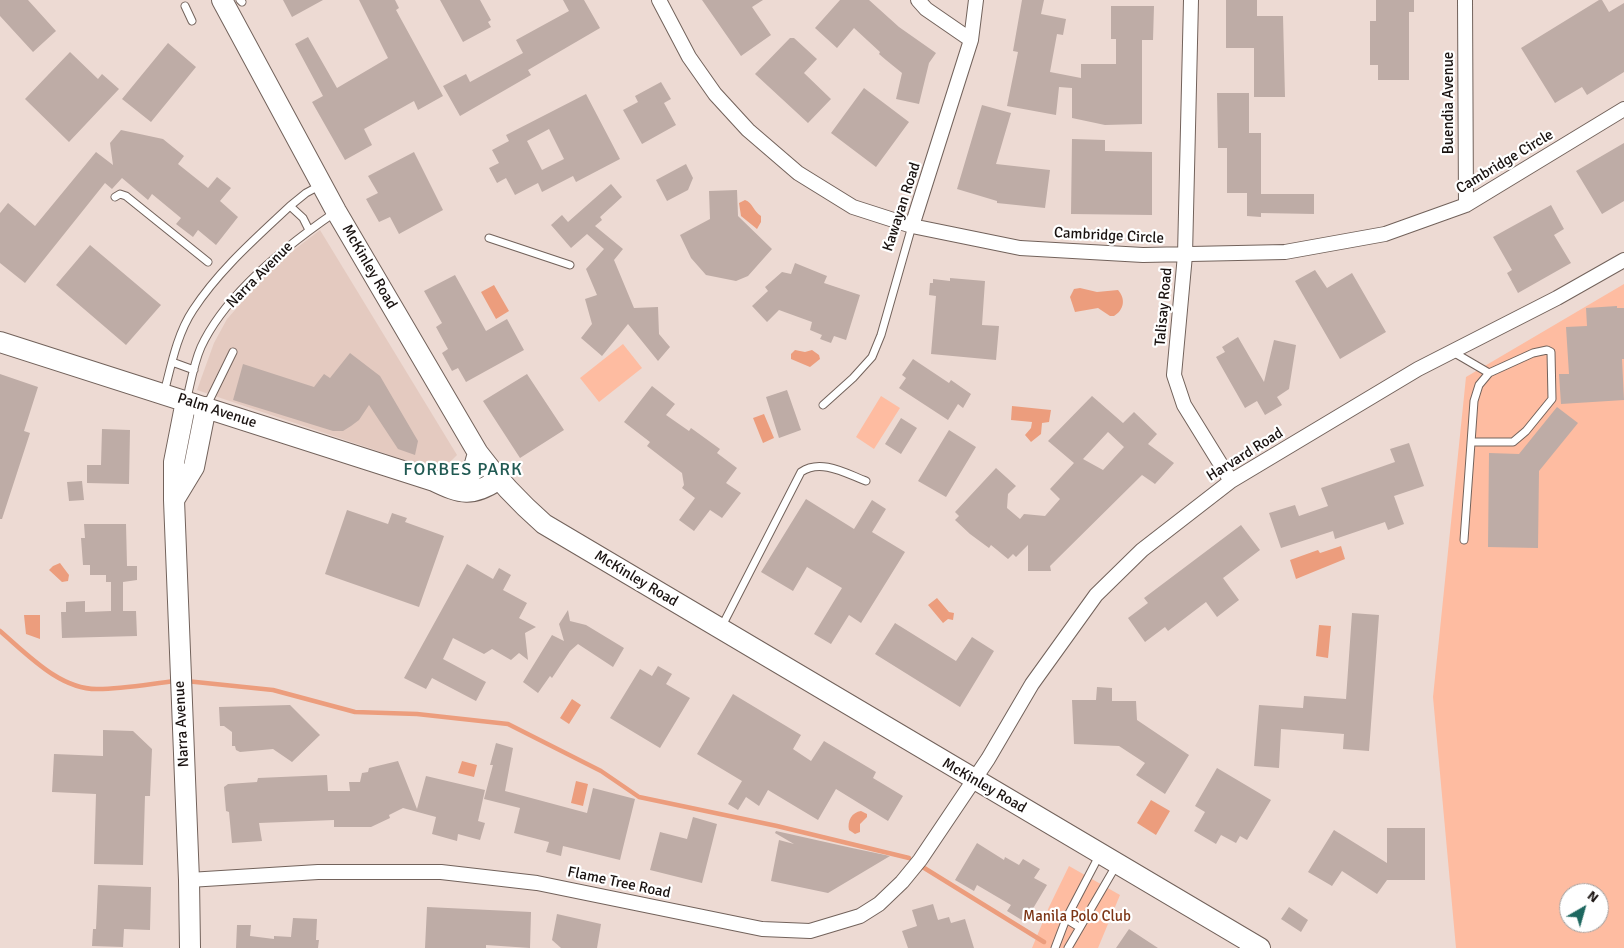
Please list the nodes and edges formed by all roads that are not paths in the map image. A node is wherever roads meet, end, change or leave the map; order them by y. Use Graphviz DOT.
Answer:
graph roads {
  1 [pos="222,0"];
  2 [pos="658,0"];
  3 [pos="918,0"];
  4 [pos="976,0"];
  5 [pos="1191,0"];
  6 [pos="1465,0"];
  7 [pos="185,6"];
  8 [pos="192,20"];
  9 [pos="971,40"];
  10 [pos="1624,109"];
  11 [pos="322,184"];
  12 [pos="115,197"];
  13 [pos="1466,205"];
  14 [pos="290,206"];
  15 [pos="336,211"];
  16 [pos="912,226"];
  17 [pos="309,230"];
  18 [pos="489,238"];
  19 [pos="1185,254"];
  20 [pos="1624,260"];
  21 [pos="208,262"];
  22 [pos="570,265"];
  23 [pos="0,342"];
  24 [pos="233,352"];
  25 [pos="1452,352"];
  26 [pos="172,362"];
  27 [pos="194,370"];
  28 [pos="1489,373"];
  29 [pos="164,394"];
  30 [pos="186,401"];
  31 [pos="823,405"];
  32 [pos="206,407"];
  33 [pos="1472,442"];
  34 [pos="478,453"];
  35 [pos="498,480"];
  36 [pos="866,481"];
  37 [pos="1231,481"];
  38 [pos="434,482"];
  39 [pos="174,500"];
  40 [pos="1464,540"];
  41 [pos="721,629"];
  42 [pos="973,780"];
  43 [pos="1100,854"];
  44 [pos="1117,864"];
  45 [pos="189,880"];
  46 [pos="1066,919"];
  47 [pos="1080,926"];
  48 [pos="190,948"];
  49 [pos="1055,948"];
  50 [pos="1068,948"];
  51 [pos="1260,948"];
  1 -- 11 [label="main road, McKinley Road"];
  2 -- 16 [label="street, Cambridge Circle"];
  3 -- 9 [label="street"];
  4 -- 9 [label="street, Kawayan Road"];
  5 -- 19 [label="street, Talisay Road"];
  6 -- 13 [label="street, Buendia Avenue"];
  7 -- 8 [label="lane"];
  9 -- 16 [label="street, Kawayan Road"];
  10 -- 13 [label="street, Cambridge Circle"];
  11 -- 14 [label="lane"];
  11 -- 15 [label="main road, McKinley Road"];
  12 -- 21 [label="lane"];
  13 -- 19 [label="street, Cambridge Circle"];
  14 -- 17 [label="lane"];
  14 -- 26 [label="lane"];
  15 -- 17 [label="lane, Narra Avenue"];
  15 -- 34 [label="main road, McKinley Road"];
  16 -- 19 [label="street, Cambridge Circle"];
  16 -- 31 [label="lane, Kawayan Road"];
  17 -- 27 [label="lane, Narra Avenue"];
  18 -- 22 [label="lane"];
  19 -- 37 [label="street, Talisay Road"];
  20 -- 25 [label="street, Harvard Road"];
  23 -- 29 [label="main road, Palm Avenue"];
  24 -- 32 [label="lane"];
  25 -- 28 [label="lane"];
  25 -- 37 [label="street, Harvard Road"];
  26 -- 27 [label="lane"];
  26 -- 29 [label="lane"];
  27 -- 30 [label="lane, Narra Avenue"];
  28 -- 33 [label="lane"];
  28 -- 33 [label="lane"];
  29 -- 30 [label="main road, Palm Avenue"];
  30 -- 32 [label="main road, Palm Avenue"];
  30 -- 39 [label="main road, Narra Avenue"];
  32 -- 38 [label="main road, Palm Avenue"];
  32 -- 39 [label="main road"];
  33 -- 40 [label="lane"];
  34 -- 35 [label="main road, McKinley Road"];
  34 -- 38 [label="main road, Palm Avenue"];
  35 -- 38 [label="main road, Palm Avenue"];
  35 -- 41 [label="main road, McKinley Road"];
  36 -- 41 [label="lane"];
  37 -- 42 [label="street, Harvard Road"];
  39 -- 45 [label="main road, Narra Avenue"];
  41 -- 42 [label="main road, McKinley Road"];
  42 -- 43 [label="main road, McKinley Road"];
  42 -- 45 [label="street, Flame Tree Road"];
  43 -- 44 [label="main road, McKinley Road"];
  43 -- 46 [label="lane"];
  44 -- 47 [label="lane"];
  44 -- 51 [label="main road, McKinley Road"];
  45 -- 48 [label="main road, Narra Avenue"];
  46 -- 47 [label="lane"];
  46 -- 49 [label="lane"];
  47 -- 50 [label="lane"];
}
